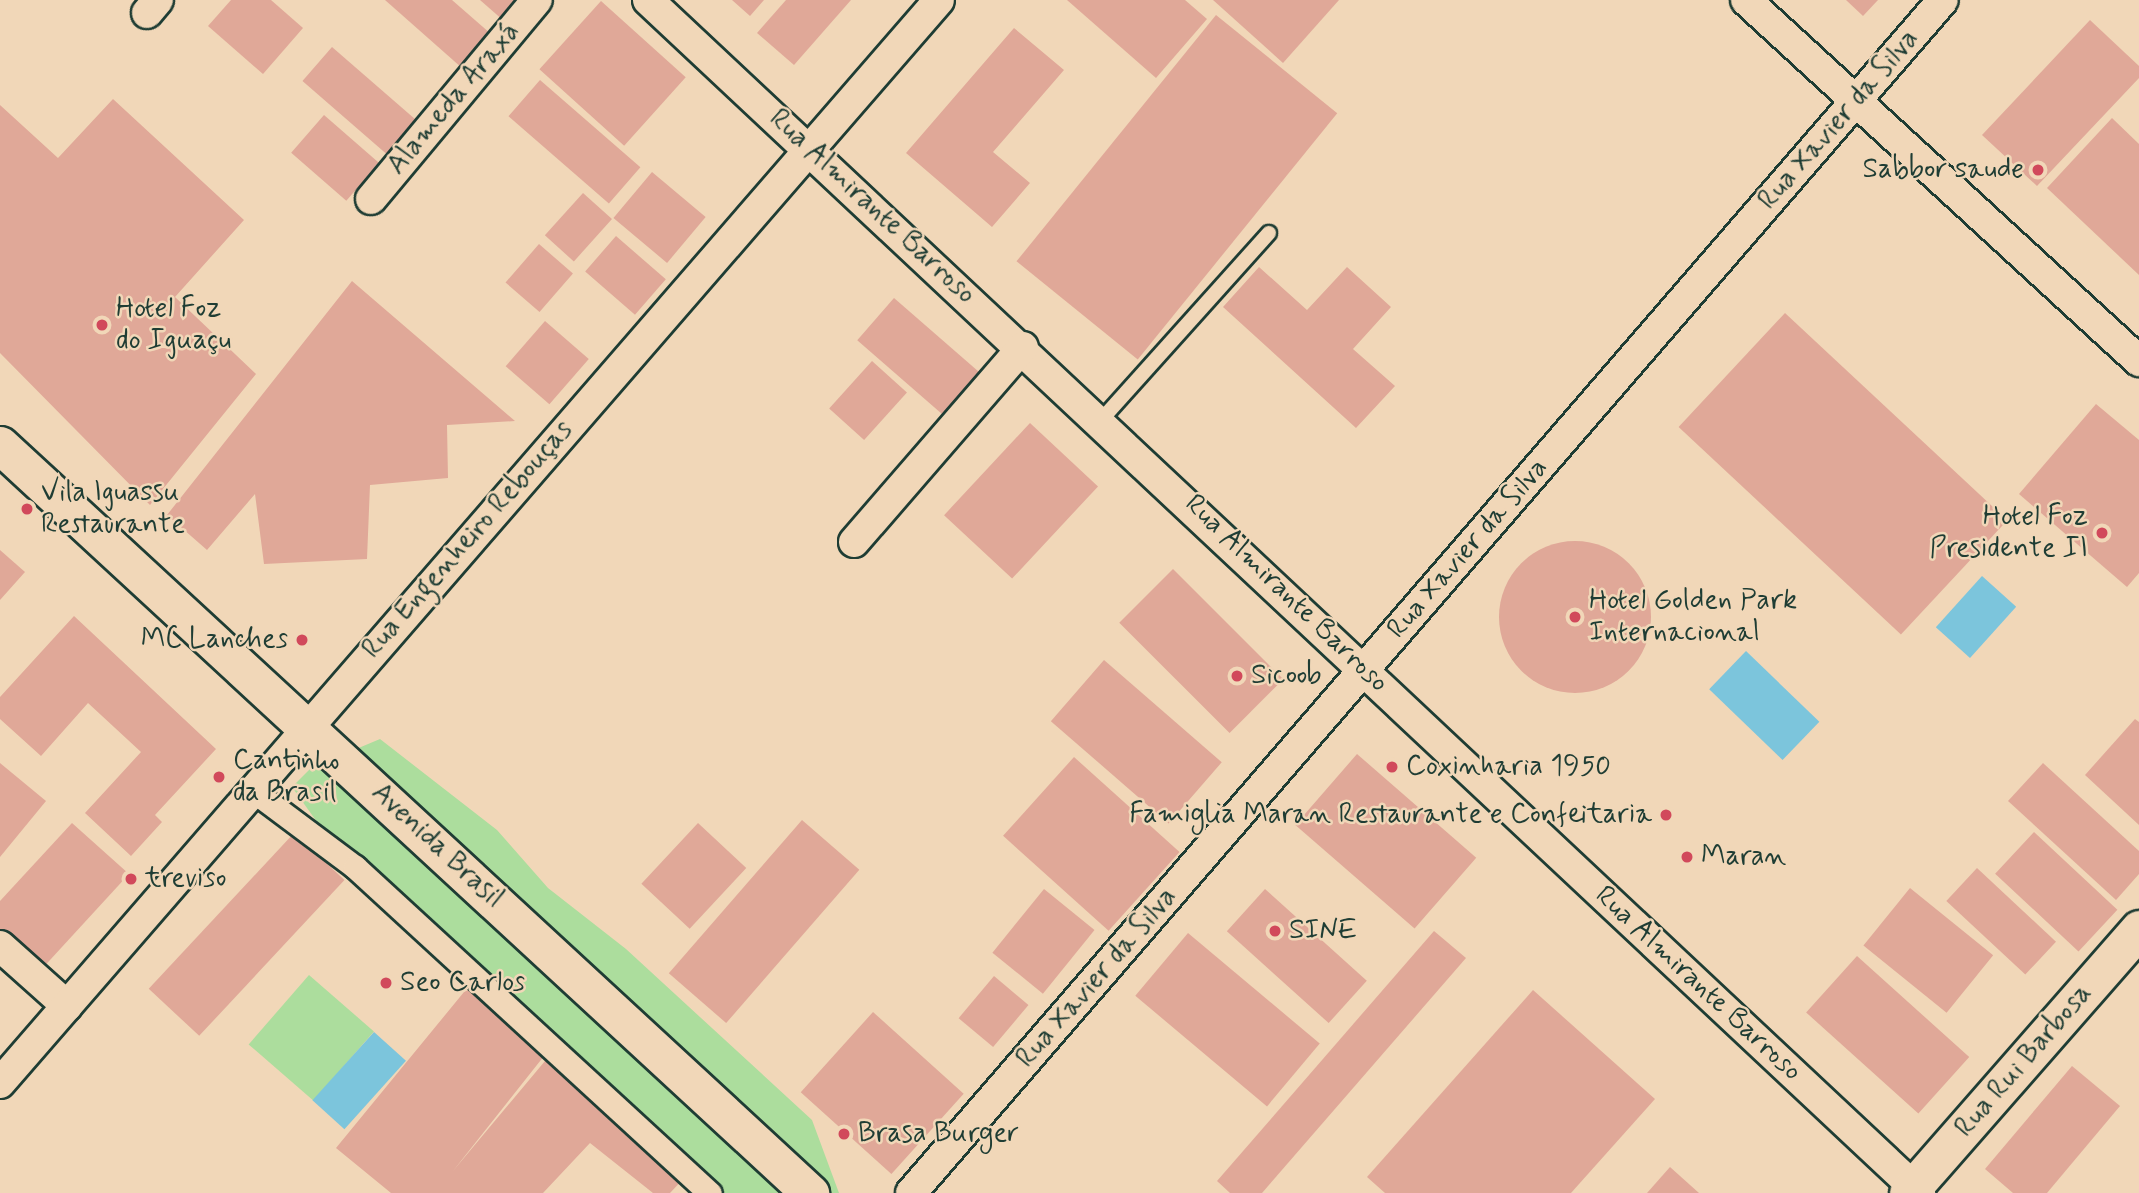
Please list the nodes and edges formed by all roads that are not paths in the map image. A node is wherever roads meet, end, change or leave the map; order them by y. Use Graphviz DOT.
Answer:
graph roads {
  1 [pos="537,0"];
  2 [pos="648,0"];
  3 [pos="939,0"];
  4 [pos="1746,0"];
  5 [pos="1943,0"];
  6 [pos="1855,100"];
  7 [pos="807,147"];
  8 [pos="372,199"];
  9 [pos="1269,233"];
  10 [pos="1023,347"];
  11 [pos="2139,361"];
  12 [pos="1102,419"];
  13 [pos="0,444"];
  14 [pos="854,542"];
  15 [pos="1364,669"];
  16 [pos="308,725"];
  17 [pos="252,790"];
  18 [pos="2139,929"];
  19 [pos="0,946"];
  20 [pos="67,1006"];
  21 [pos="0,1083"];
  22 [pos="1914,1191"];
  23 [pos="710,1193"];
  24 [pos="810,1193"];
  25 [pos="911,1193"];
  1 -- 8 [label="street, Alameda Araxá"];
  2 -- 7 [label="street, Rua Almirante Barroso"];
  3 -- 7 [label="street, Rua Engenheiro Rebouças"];
  4 -- 6 [label="street"];
  5 -- 6 [label="street, Rua Xavier da Silva"];
  6 -- 11 [label="street"];
  6 -- 15 [label="street, Rua Xavier da Silva"];
  7 -- 10 [label="street, Rua Almirante Barroso"];
  7 -- 16 [label="street, Rua Engenheiro Rebouças"];
  9 -- 12 [label="lane"];
  10 -- 12 [label="street, Rua Almirante Barroso"];
  10 -- 14 [label="street"];
  12 -- 15 [label="street, Rua Almirante Barroso"];
  13 -- 16 [label="street, Avenida Brasil"];
  15 -- 22 [label="street, Rua Almirante Barroso"];
  15 -- 25 [label="street, Rua Xavier da Silva"];
  16 -- 17 [label="street, Rua Engenheiro Rebouças"];
  16 -- 24 [label="street, Avenida Brasil"];
  17 -- 20 [label="street, Rua Engenheiro Rebouças"];
  17 -- 23 [label="street"];
  18 -- 22 [label="street, Rua Rui Barbosa"];
  19 -- 20 [label="street"];
  20 -- 21 [label="street, Rua Engenheiro Rebouças"];
}
